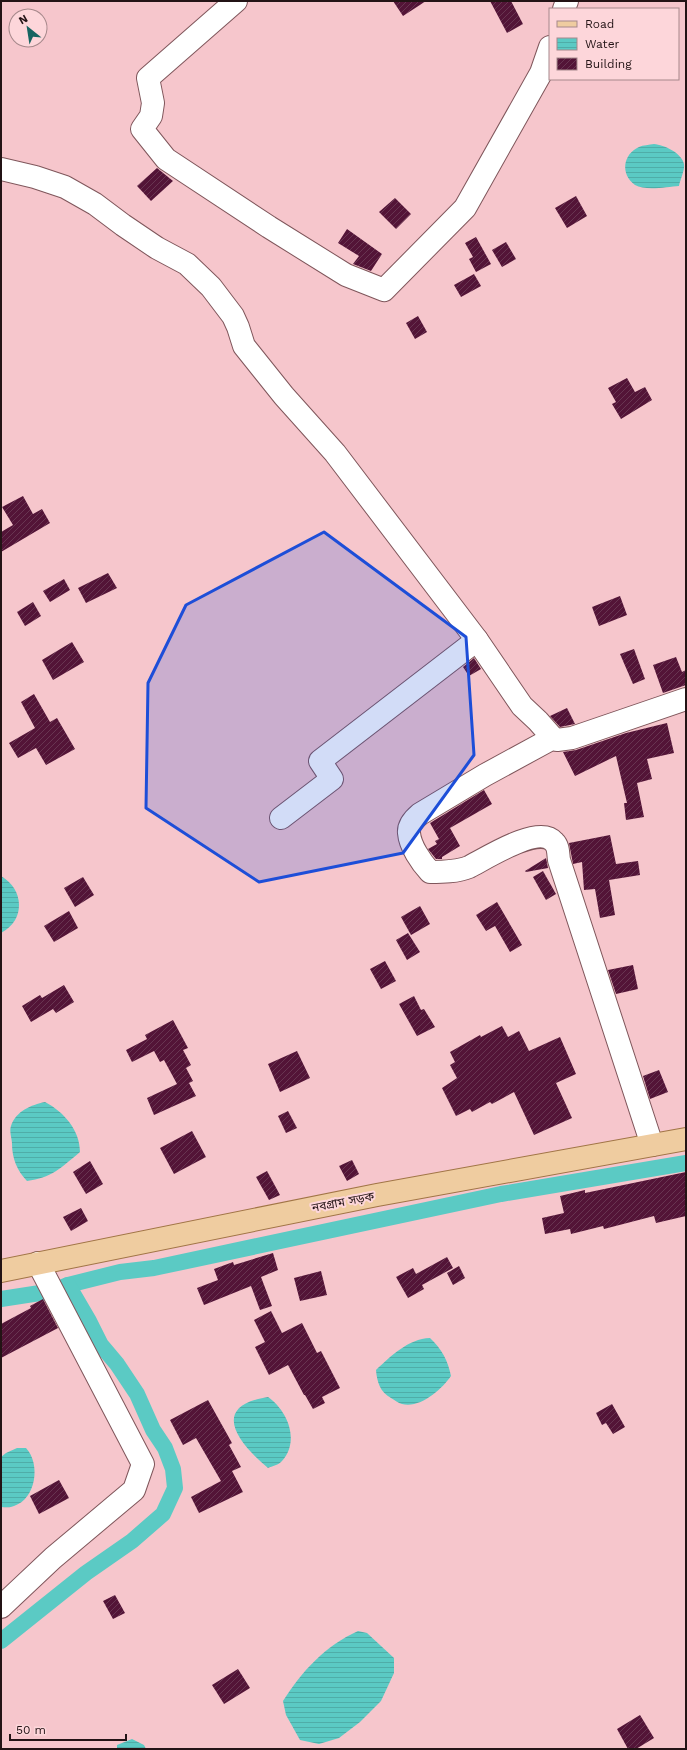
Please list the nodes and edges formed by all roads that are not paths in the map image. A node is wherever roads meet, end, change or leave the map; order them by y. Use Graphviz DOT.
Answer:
graph roads {
  1 [pos="236,1"];
  2 [pos="549,49"];
  3 [pos="1,169"];
  4 [pos="477,640"];
  5 [pos="686,699"];
  6 [pos="553,738"];
  7 [pos="281,818"];
  8 [pos="686,1139"];
  9 [pos="652,1146"];
  10 [pos="40,1268"];
  11 [pos="1,1271"];
  12 [pos="1,1607"];
  1 -- 2 [label="street"];
  3 -- 4 [label="street"];
  4 -- 6 [label="street"];
  4 -- 7 [label="street"];
  5 -- 6 [label="street"];
  6 -- 9 [label="street"];
  8 -- 9 [label="main road, নবগ্রাম সড়ক"];
  9 -- 10 [label="main road, নবগ্রাম সড়ক"];
  10 -- 11 [label="main road, নবগ্রাম সড়ক"];
  10 -- 12 [label="street"];
}
